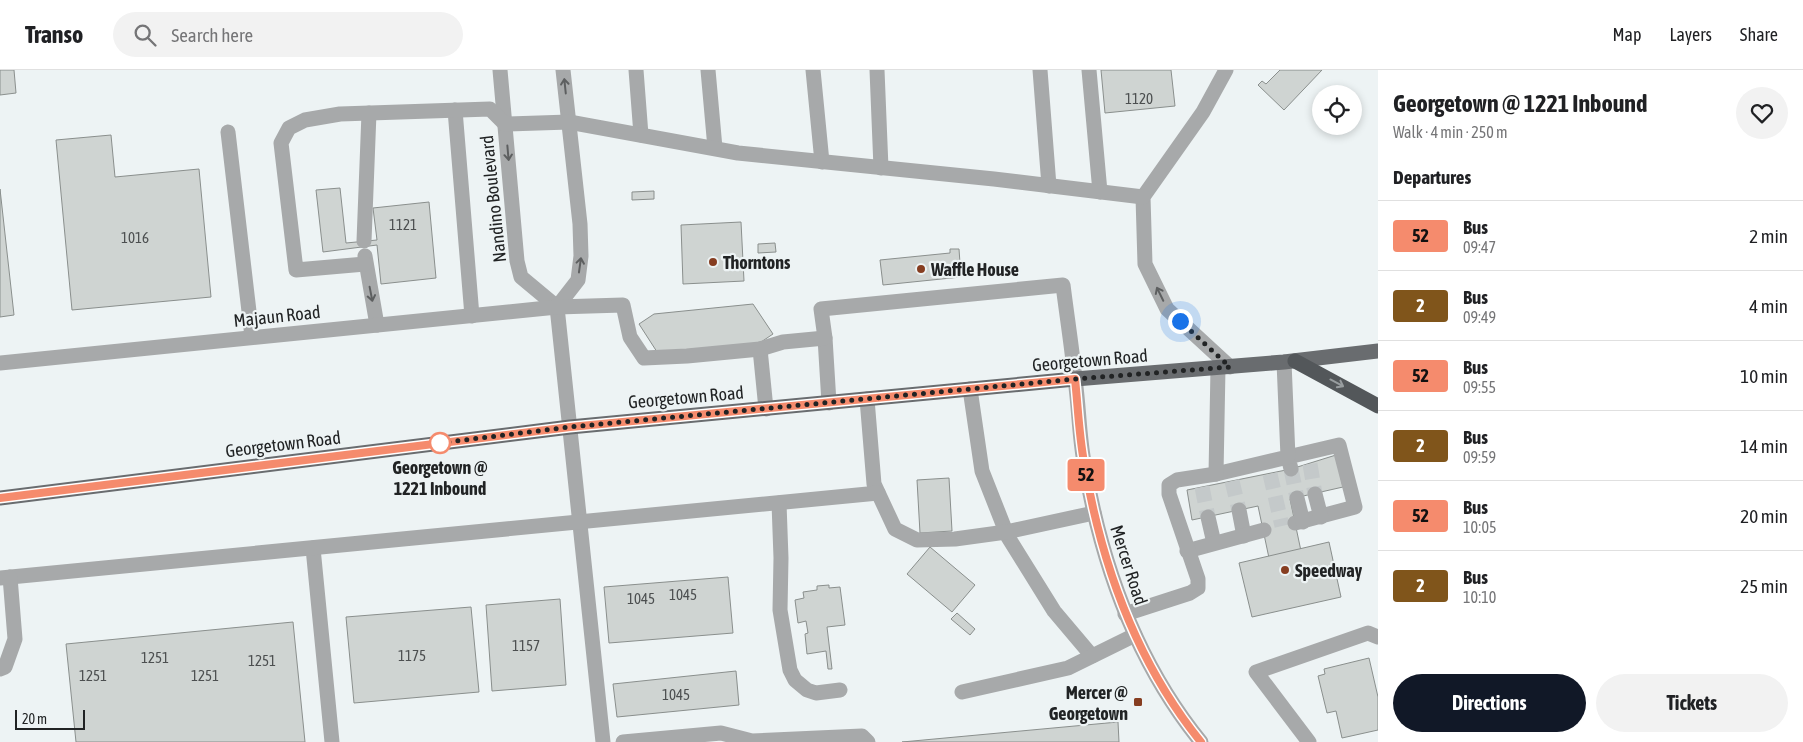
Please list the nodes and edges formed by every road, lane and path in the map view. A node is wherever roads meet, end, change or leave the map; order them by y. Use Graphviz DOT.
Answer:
graph roads {
  1 [pos="500,70"];
  2 [pos="564,70"];
  3 [pos="636,70"];
  4 [pos="708,70"];
  5 [pos="814,70"];
  6 [pos="877,70"];
  7 [pos="1040,70"];
  8 [pos="1089,70"];
  9 [pos="1226,70"];
  10 [pos="455,110"];
  11 [pos="369,113"];
  12 [pos="569,122"];
  13 [pos="505,124"];
  14 [pos="228,132"];
  15 [pos="641,135"];
  16 [pos="715,148"];
  17 [pos="822,162"];
  18 [pos="881,168"];
  19 [pos="1049,186"];
  20 [pos="1100,192"];
  21 [pos="1143,197"];
  22 [pos="365,264"];
  23 [pos="557,307"];
  24 [pos="472,316"];
  25 [pos="377,325"];
  26 [pos="252,337"];
  27 [pos="825,338"];
  28 [pos="760,349"];
  29 [pos="1378,351"];
  30 [pos="0,362"];
  31 [pos="1289,362"];
  32 [pos="1224,367"];
  33 [pos="1075,379"];
  34 [pos="970,389"];
  35 [pos="867,399"];
  36 [pos="829,403"];
  37 [pos="1378,406"];
  38 [pos="766,409"];
  39 [pos="570,427"];
  40 [pos="1290,463"];
  41 [pos="1226,475"];
  42 [pos="878,493"];
  43 [pos="1315,494"];
  44 [pos="0,498"];
  45 [pos="1297,498"];
  46 [pos="779,503"];
  47 [pos="1239,510"];
  48 [pos="1094,513"];
  49 [pos="1208,517"];
  50 [pos="1321,518"];
  51 [pos="580,522"];
  52 [pos="1264,530"];
  53 [pos="1006,532"];
  54 [pos="1244,536"];
  55 [pos="1214,543"];
  56 [pos="313,548"];
  57 [pos="1188,551"];
  58 [pos="5,578"];
  59 [pos="1125,614"];
  60 [pos="1134,635"];
  61 [pos="1378,637"];
  62 [pos="1092,656"];
  63 [pos="0,669"];
  64 [pos="840,690"];
  65 [pos="962,692"];
  66 [pos="332,742"];
  67 [pos="603,742"];
  68 [pos="623,742"];
  69 [pos="868,742"];
  70 [pos="1201,742"];
  71 [pos="1308,742"];
  1 -- 13 [label="street, Nandino Boulevard"];
  12 -- 2 [label="street, one-way"];
  3 -- 15 [label="street"];
  4 -- 16 [label="street"];
  5 -- 17 [label="street"];
  6 -- 18 [label="street"];
  7 -- 19 [label="street"];
  8 -- 20 [label="street"];
  9 -- 21 [label="street"];
  10 -- 11 [label="street"];
  10 -- 13 [label="street"];
  10 -- 24 [label="street"];
  11 -- 22 [label="street"];
  11 -- 22 [label="street"];
  12 -- 13 [label="street"];
  12 -- 15 [label="street"];
  23 -- 12 [label="street, one-way"];
  13 -- 23 [label="street, Nandino Boulevard, one-way"];
  14 -- 26 [label="street"];
  15 -- 16 [label="street"];
  16 -- 17 [label="street"];
  17 -- 18 [label="street"];
  18 -- 19 [label="street"];
  19 -- 20 [label="street"];
  20 -- 21 [label="street"];
  32 -- 21 [label="street, one-way"];
  22 -- 25 [label="street, one-way"];
  23 -- 24 [label="street, Majaun Road"];
  23 -- 28 [label="street, Majaun Road"];
  23 -- 39 [label="street"];
  24 -- 25 [label="street, Majaun Road"];
  25 -- 26 [label="street, Majaun Road"];
  26 -- 30 [label="street, Majaun Road"];
  27 -- 28 [label="street"];
  27 -- 33 [label="street, Mercer Road"];
  27 -- 36 [label="street"];
  28 -- 38 [label="street"];
  29 -- 31 [label="main road, Georgetown Road"];
  31 -- 32 [label="main road, Georgetown Road"];
  31 -- 37 [label="highway, one-way"];
  31 -- 40 [label="street"];
  32 -- 33 [label="main road, Georgetown Road"];
  32 -- 41 [label="street"];
  33 -- 34 [label="main road, Georgetown Road"];
  33 -- 48 [label="street, Mercer Road"];
  34 -- 35 [label="main road, Georgetown Road"];
  34 -- 53 [label="street"];
  35 -- 36 [label="main road, Georgetown Road"];
  35 -- 42 [label="street"];
  36 -- 38 [label="main road, Georgetown Road"];
  38 -- 39 [label="main road, Georgetown Road"];
  39 -- 44 [label="main road, Georgetown Road"];
  39 -- 51 [label="street"];
  40 -- 41 [label="street"];
  40 -- 50 [label="street"];
  41 -- 57 [label="street"];
  42 -- 46 [label="street"];
  42 -- 53 [label="street"];
  43 -- 50 [label="street"];
  45 -- 50 [label="street"];
  46 -- 51 [label="street"];
  46 -- 64 [label="street"];
  47 -- 54 [label="street"];
  48 -- 53 [label="street"];
  48 -- 59 [label="street, Mercer Road"];
  49 -- 55 [label="street"];
  51 -- 56 [label="street"];
  51 -- 67 [label="street"];
  52 -- 54 [label="street"];
  53 -- 62 [label="street"];
  54 -- 55 [label="street"];
  55 -- 57 [label="street"];
  56 -- 58 [label="street"];
  56 -- 66 [label="street"];
  57 -- 59 [label="street"];
  58 -- 63 [label="street"];
  59 -- 60 [label="street, Mercer Road"];
  60 -- 62 [label="street"];
  60 -- 70 [label="street, Mercer Road"];
  61 -- 71 [label="street"];
  62 -- 65 [label="street"];
  68 -- 69 [label="street"];
}
